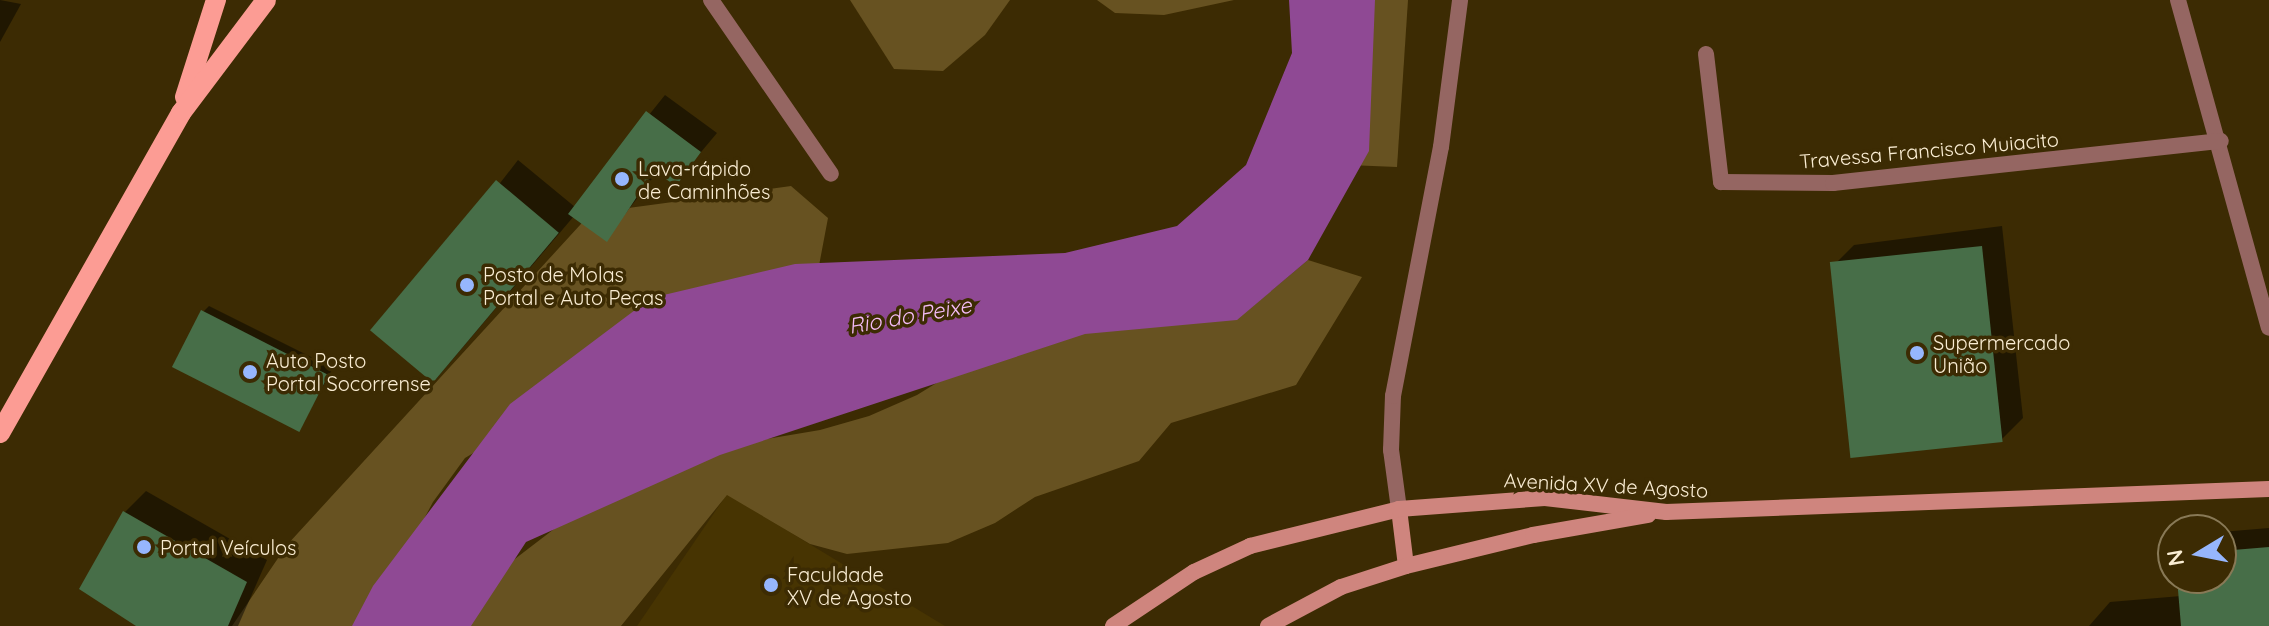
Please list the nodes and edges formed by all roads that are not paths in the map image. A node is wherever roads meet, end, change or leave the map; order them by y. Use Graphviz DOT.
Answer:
graph roads {
  1 [pos="216,0"];
  2 [pos="266,0"];
  3 [pos="711,0"];
  4 [pos="1460,0"];
  5 [pos="2178,0"];
  6 [pos="1706,54"];
  7 [pos="181,113"];
  8 [pos="2221,141"];
  9 [pos="831,174"];
  10 [pos="2269,328"];
  11 [pos="0,433"];
  12 [pos="2269,489"];
  13 [pos="1399,509"];
  14 [pos="1666,512"];
  15 [pos="1406,566"];
  16 [pos="1113,626"];
  17 [pos="1268,626"];
  1 -- 7 [label="main road"];
  2 -- 7 [label="main road"];
  3 -- 9 [label="street"];
  4 -- 13 [label="street"];
  5 -- 8 [label="street"];
  6 -- 8 [label="street, Travessa Francisco Muiacito"];
  7 -- 11 [label="main road"];
  8 -- 10 [label="street"];
  12 -- 14 [label="street, Avenida XV de Agosto"];
  13 -- 14 [label="street, Avenida XV de Agosto"];
  13 -- 15 [label="street"];
  13 -- 16 [label="street, Avenida XV de Agosto"];
  14 -- 15 [label="street"];
  15 -- 17 [label="street"];
}
